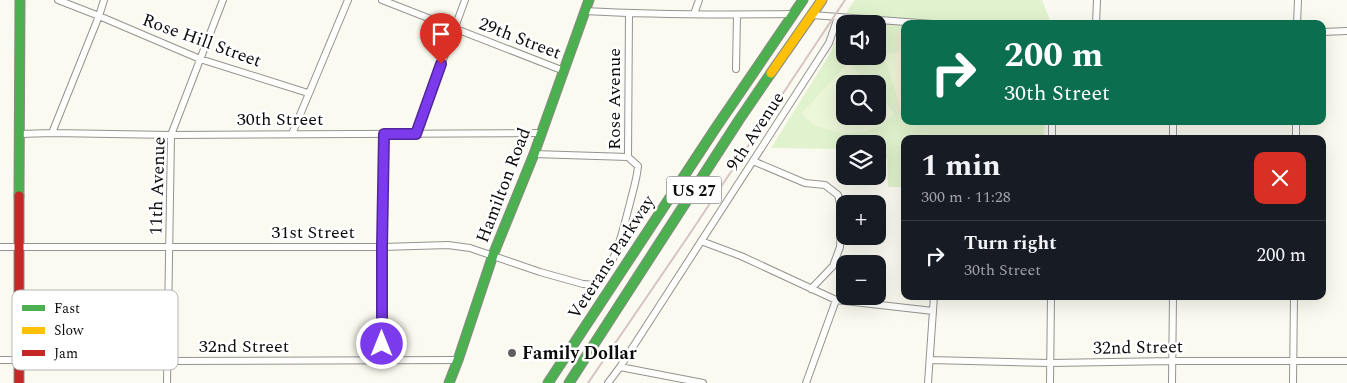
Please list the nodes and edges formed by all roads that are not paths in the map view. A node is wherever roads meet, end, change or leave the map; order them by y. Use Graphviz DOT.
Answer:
graph roads {
  1 [pos="20,0"];
  2 [pos="58,0"];
  3 [pos="104,0"];
  4 [pos="223,0"];
  5 [pos="348,0"];
  6 [pos="382,0"];
  7 [pos="465,0"];
  8 [pos="589,0"];
  9 [pos="699,0"];
  10 [pos="803,0"];
  11 [pos="822,0"];
  12 [pos="1097,0"];
  13 [pos="1298,0"];
  14 [pos="585,11"];
  15 [pos="629,13"];
  16 [pos="694,14"];
  17 [pos="793,14"];
  18 [pos="737,15"];
  19 [pos="812,15"];
  20 [pos="99,16"];
  21 [pos="836,17"];
  22 [pos="1096,20"];
  23 [pos="1297,20"];
  24 [pos="886,21"];
  25 [pos="901,22"];
  26 [pos="836,23"];
  27 [pos="454,28"];
  28 [pos="1347,31"];
  29 [pos="1326,32"];
  30 [pos="200,59"];
  31 [pos="736,69"];
  32 [pos="564,71"];
  33 [pos="308,93"];
  34 [pos="52,133"];
  35 [pos="541,133"];
  36 [pos="20,134"];
  37 [pos="292,134"];
  38 [pos="384,134"];
  39 [pos="416,134"];
  40 [pos="171,135"];
  41 [pos="534,154"];
  42 [pos="628,157"];
  43 [pos="753,161"];
  44 [pos="620,238"];
  45 [pos="702,241"];
  46 [pos="19,246"];
  47 [pos="170,246"];
  48 [pos="0,247"];
  49 [pos="382,247"];
  50 [pos="493,255"];
  51 [pos="811,288"];
  52 [pos="19,290"];
  53 [pos="169,290"];
  54 [pos="836,300"];
  55 [pos="934,300"];
  56 [pos="1051,300"];
  57 [pos="1173,300"];
  58 [pos="1294,300"];
  59 [pos="884,305"];
  60 [pos="933,310"];
  61 [pos="458,360"];
  62 [pos="930,360"];
  63 [pos="178,361"];
  64 [pos="382,361"];
  65 [pos="1172,361"];
  66 [pos="1293,361"];
  67 [pos="1347,362"];
  68 [pos="1050,363"];
  69 [pos="620,367"];
  70 [pos="19,370"];
  71 [pos="167,370"];
  72 [pos="19,383"];
  73 [pos="167,383"];
  74 [pos="450,383"];
  75 [pos="548,383"];
  76 [pos="570,383"];
  77 [pos="608,383"];
  78 [pos="703,383"];
  79 [pos="806,383"];
  80 [pos="928,383"];
  81 [pos="1050,383"];
  82 [pos="1172,383"];
  83 [pos="1293,383"];
  1 -- 36 [label="main road"];
  2 -- 20 [label="street, Rose Hill Street"];
  3 -- 20 [label="street"];
  4 -- 30 [label="street, 11th Avenue"];
  5 -- 33 [label="street"];
  6 -- 27 [label="street, 29th Street"];
  7 -- 27 [label="street"];
  8 -- 14 [label="main road, Hamilton Road"];
  9 -- 16 [label="street"];
  10 -- 17 [label="main road, Veterans Parkway / US 27"];
  11 -- 19 [label="main road, Veterans Parkway / US 27"];
  12 -- 22 [label="street"];
  13 -- 23 [label="street"];
  14 -- 15 [label="street"];
  14 -- 32 [label="main road, Hamilton Road"];
  15 -- 16 [label="street"];
  15 -- 42 [label="street, Rose Avenue"];
  16 -- 18 [label="street"];
  17 -- 18 [label="street"];
  17 -- 75 [label="main road, Veterans Parkway / US 27"];
  18 -- 31 [label="street"];
  19 -- 21 [label="street"];
  19 -- 76 [label="main road, Veterans Parkway / US 27"];
  20 -- 30 [label="street, Rose Hill Street"];
  20 -- 34 [label="street"];
  24 -- 25 [label="street"];
  26 -- 43 [label="street, 9th Avenue"];
  27 -- 32 [label="street, 29th Street"];
  27 -- 39 [label="street"];
  28 -- 29 [label="street"];
  30 -- 33 [label="street, Rose Hill Street"];
  30 -- 40 [label="street, 11th Avenue"];
  32 -- 35 [label="main road, Hamilton Road"];
  33 -- 37 [label="street"];
  34 -- 36 [label="street, 30th Street"];
  34 -- 40 [label="street, 30th Street"];
  35 -- 39 [label="street, 30th Street"];
  35 -- 41 [label="main road, Hamilton Road"];
  36 -- 46 [label="main road"];
  37 -- 38 [label="street, 30th Street"];
  37 -- 40 [label="street, 30th Street"];
  38 -- 39 [label="street, 30th Street"];
  38 -- 49 [label="street"];
  40 -- 47 [label="street, 11th Avenue"];
  41 -- 42 [label="street"];
  41 -- 50 [label="main road, Hamilton Road"];
  42 -- 44 [label="street, Rose Avenue"];
  43 -- 45 [label="street, 9th Avenue"];
  43 -- 51 [label="street"];
  44 -- 50 [label="street, 31st Street"];
  45 -- 51 [label="street"];
  45 -- 69 [label="street, 9th Avenue"];
  46 -- 47 [label="street, 31st Street"];
  46 -- 48 [label="street, 31st Street"];
  46 -- 52 [label="main road"];
  47 -- 49 [label="street, 31st Street"];
  47 -- 53 [label="street, 11th Avenue"];
  49 -- 50 [label="street, 31st Street"];
  49 -- 64 [label="street"];
  50 -- 61 [label="main road, Hamilton Road"];
  51 -- 54 [label="street"];
  54 -- 79 [label="street"];
  55 -- 60 [label="street"];
  56 -- 68 [label="street"];
  57 -- 65 [label="street"];
  58 -- 66 [label="street"];
  59 -- 60 [label="street"];
  60 -- 62 [label="street"];
  61 -- 64 [label="street, 32nd Street"];
  61 -- 74 [label="main road, Hamilton Road"];
  62 -- 68 [label="street, 32nd Street"];
  62 -- 80 [label="street"];
  63 -- 64 [label="street, 32nd Street"];
  65 -- 66 [label="street, 32nd Street"];
  65 -- 68 [label="street, 32nd Street"];
  65 -- 82 [label="street"];
  66 -- 67 [label="street, 32nd Street"];
  66 -- 83 [label="street"];
  68 -- 81 [label="street"];
  69 -- 77 [label="street, 9th Avenue"];
  69 -- 78 [label="street"];
  70 -- 72 [label="main road"];
  71 -- 73 [label="street, 11th Avenue"];
}
